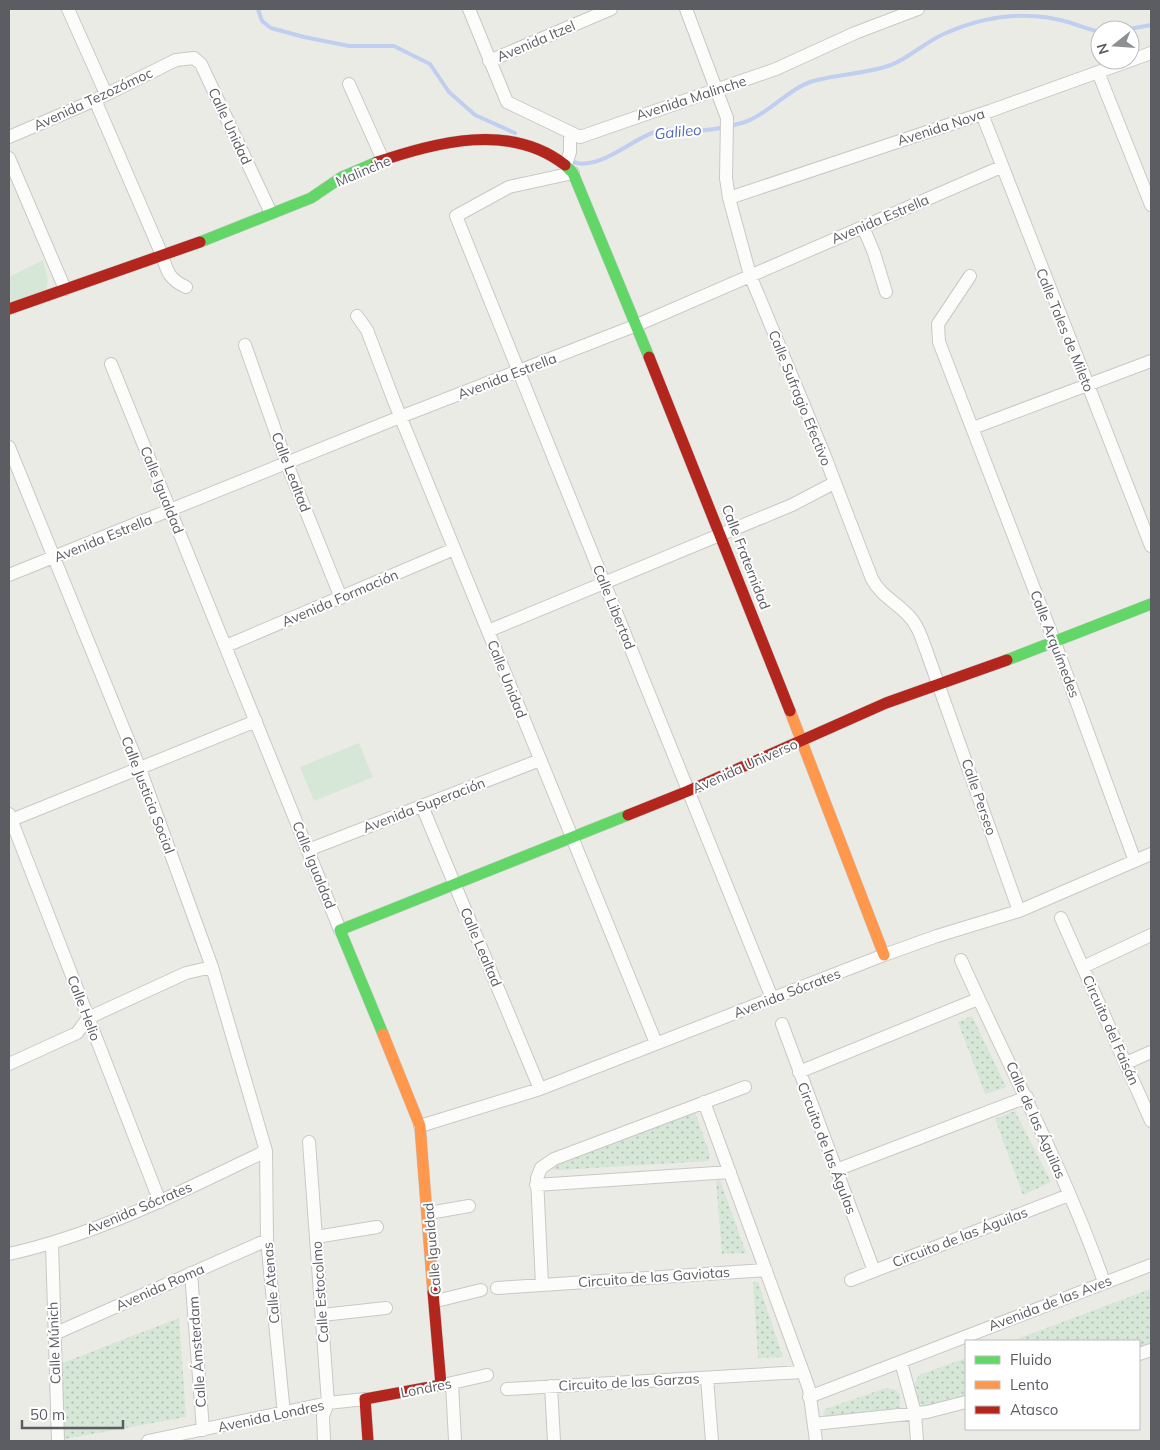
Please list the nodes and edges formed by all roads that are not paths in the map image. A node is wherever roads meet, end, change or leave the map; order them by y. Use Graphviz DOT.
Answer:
graph roads {
  1 [pos="68,9"];
  2 [pos="469,9"];
  3 [pos="611,9"];
  4 [pos="686,9"];
  5 [pos="912,10"];
  6 [pos="1151,53"];
  7 [pos="176,60"];
  8 [pos="489,61"];
  9 [pos="1098,72"];
  10 [pos="350,84"];
  11 [pos="717,90"];
  12 [pos="101,97"];
  13 [pos="982,114"];
  14 [pos="570,134"];
  15 [pos="9,138"];
  16 [pos="9,158"];
  17 [pos="383,160"];
  18 [pos="1001,167"];
  19 [pos="569,169"];
  20 [pos="728,198"];
  21 [pos="1151,205"];
  22 [pos="271,213"];
  23 [pos="862,227"];
  24 [pos="162,255"];
  25 [pos="750,275"];
  26 [pos="970,276"];
  27 [pos="186,287"];
  28 [pos="65,289"];
  29 [pos="886,292"];
  30 [pos="9,308"];
  31 [pos="357,316"];
  32 [pos="637,325"];
  33 [pos="245,345"];
  34 [pos="1151,361"];
  35 [pos="111,364"];
  36 [pos="519,371"];
  37 [pos="1087,385"];
  38 [pos="400,417"];
  39 [pos="973,428"];
  40 [pos="9,447"];
  41 [pos="287,464"];
  42 [pos="834,483"];
  43 [pos="171,511"];
  44 [pos="722,536"];
  45 [pos="1151,546"];
  46 [pos="454,550"];
  47 [pos="54,558"];
  48 [pos="9,575"];
  49 [pos="605,584"];
  50 [pos="340,598"];
  51 [pos="1151,604"];
  52 [pos="488,631"];
  53 [pos="1055,643"];
  54 [pos="226,646"];
  55 [pos="939,684"];
  56 [pos="256,721"];
  57 [pos="802,741"];
  58 [pos="540,760"];
  59 [pos="140,769"];
  60 [pos="688,791"];
  61 [pos="422,806"];
  62 [pos="10,819"];
  63 [pos="572,838"];
  64 [pos="308,850"];
  65 [pos="1151,854"];
  66 [pos="1135,860"];
  67 [pos="454,884"];
  68 [pos="1019,911"];
  69 [pos="1061,918"];
  70 [pos="340,930"];
  71 [pos="1151,935"];
  72 [pos="884,955"];
  73 [pos="961,960"];
  74 [pos="212,967"];
  75 [pos="1083,967"];
  76 [pos="772,998"];
  77 [pos="978,999"];
  78 [pos="88,1018"];
  79 [pos="782,1024"];
  80 [pos="656,1043"];
  81 [pos="1151,1052"];
  82 [pos="9,1064"];
  83 [pos="1126,1064"];
  84 [pos="799,1072"];
  85 [pos="745,1087"];
  86 [pos="540,1089"];
  87 [pos="1027,1097"];
  88 [pos="704,1102"];
  89 [pos="1151,1121"];
  90 [pos="420,1126"];
  91 [pos="309,1142"];
  92 [pos="266,1151"];
  93 [pos="836,1170"];
  94 [pos="730,1172"];
  95 [pos="536,1185"];
  96 [pos="1069,1195"];
  97 [pos="160,1202"];
  98 [pos="469,1206"];
  99 [pos="429,1212"];
  100 [pos="377,1227"];
  101 [pos="316,1237"];
  102 [pos="267,1240"];
  103 [pos="52,1244"];
  104 [pos="9,1254"];
  105 [pos="1151,1265"];
  106 [pos="766,1270"];
  107 [pos="874,1271"];
  108 [pos="191,1273"];
  109 [pos="851,1280"];
  110 [pos="1104,1282"];
  111 [pos="542,1285"];
  112 [pos="497,1288"];
  113 [pos="480,1290"];
  114 [pos="436,1302"];
  115 [pos="386,1308"];
  116 [pos="322,1315"];
  117 [pos="54,1334"];
  118 [pos="901,1362"];
  119 [pos="803,1372"];
  120 [pos="487,1375"];
  121 [pos="708,1378"];
  122 [pos="447,1384"];
  123 [pos="551,1386"];
  124 [pos="507,1389"];
  125 [pos="809,1397"];
  126 [pos="365,1399"];
  127 [pos="965,1402"];
  128 [pos="328,1403"];
  129 [pos="915,1413"];
  130 [pos="284,1414"];
  131 [pos="814,1424"];
  132 [pos="203,1430"];
  133 [pos="58,1441"];
  134 [pos="148,1441"];
  135 [pos="324,1441"];
  136 [pos="368,1441"];
  137 [pos="455,1441"];
  138 [pos="554,1441"];
  139 [pos="712,1441"];
  140 [pos="816,1441"];
  141 [pos="917,1441"];
  1 -- 12 [label="street"];
  2 -- 8 [label="street"];
  3 -- 8 [label="street, Avenida Itzel"];
  4 -- 11 [label="street, Calle Sufragio Efectivo"];
  5 -- 11 [label="street, Avenida Malinche"];
  6 -- 9 [label="street, Avenida Nova"];
  7 -- 12 [label="street, Avenida Tezozómoc"];
  7 -- 22 [label="street, Calle Unidad"];
  8 -- 14 [label="street"];
  9 -- 13 [label="street, Avenida Nova"];
  9 -- 21 [label="street"];
  10 -- 17 [label="street"];
  11 -- 14 [label="street, Avenida Malinche"];
  11 -- 20 [label="street, Calle Sufragio Efectivo"];
  12 -- 15 [label="street, Avenida Tezozómoc"];
  12 -- 24 [label="street"];
  13 -- 18 [label="street, Calle Tales de Mileto"];
  13 -- 20 [label="street, Avenida Nova"];
  14 -- 19 [label="street"];
  16 -- 28 [label="street"];
  17 -- 19 [label="street, Malinche"];
  17 -- 22 [label="street, Malinche"];
  18 -- 23 [label="street, Avenida Estrella"];
  18 -- 37 [label="street, Calle Tales de Mileto"];
  19 -- 32 [label="street, Calle Fraternidad"];
  19 -- 36 [label="street, Calle Libertad"];
  20 -- 25 [label="street, Calle Sufragio Efectivo"];
  22 -- 24 [label="street, Malinche"];
  23 -- 25 [label="street, Avenida Estrella"];
  23 -- 29 [label="street"];
  24 -- 27 [label="street"];
  24 -- 28 [label="street, Malinche"];
  25 -- 32 [label="street, Avenida Estrella"];
  25 -- 42 [label="street, Calle Sufragio Efectivo"];
  26 -- 39 [label="street, Calle Arquímedes"];
  28 -- 30 [label="street, Malinche"];
  31 -- 38 [label="street, Calle Unidad"];
  32 -- 36 [label="street, Avenida Estrella"];
  32 -- 44 [label="street, Calle Fraternidad"];
  33 -- 41 [label="street, Calle Lealtad"];
  34 -- 37 [label="street"];
  35 -- 43 [label="street, Calle Igualdad"];
  36 -- 38 [label="street, Avenida Estrella"];
  36 -- 49 [label="street, Calle Libertad"];
  37 -- 39 [label="street"];
  37 -- 45 [label="street, Calle Tales de Mileto"];
  38 -- 41 [label="street, Avenida Estrella"];
  38 -- 46 [label="street, Calle Unidad"];
  39 -- 53 [label="street, Calle Arquímedes"];
  40 -- 47 [label="street, Calle Justicia Social"];
  41 -- 43 [label="street, Avenida Estrella"];
  41 -- 50 [label="street, Calle Lealtad"];
  42 -- 44 [label="street"];
  42 -- 55 [label="street, Calle Sufragio Efectivo"];
  43 -- 47 [label="street, Avenida Estrella"];
  43 -- 54 [label="street, Calle Igualdad"];
  44 -- 49 [label="street"];
  44 -- 57 [label="street, Calle Fraternidad"];
  46 -- 50 [label="street, Avenida Formación"];
  46 -- 52 [label="street, Calle Unidad"];
  47 -- 48 [label="street, Avenida Estrella"];
  47 -- 59 [label="street, Calle Justicia Social"];
  49 -- 52 [label="street"];
  49 -- 60 [label="street, Calle Libertad"];
  50 -- 54 [label="street, Avenida Formación"];
  51 -- 53 [label="street, Avenida Universo"];
  52 -- 58 [label="street, Calle Unidad"];
  53 -- 55 [label="street, Avenida Universo"];
  53 -- 66 [label="street, Calle Arquímedes"];
  54 -- 56 [label="street, Calle Igualdad"];
  55 -- 57 [label="street, Avenida Universo"];
  55 -- 68 [label="street, Calle Perseo"];
  56 -- 59 [label="street"];
  56 -- 64 [label="street, Calle Igualdad"];
  57 -- 60 [label="street, Avenida Universo"];
  57 -- 72 [label="street, Calle Fraternidad"];
  58 -- 61 [label="street, Avenida Superación"];
  58 -- 63 [label="street, Calle Unidad"];
  59 -- 62 [label="street"];
  59 -- 74 [label="street, Calle Justicia Social"];
  60 -- 63 [label="street, Avenida Universo"];
  60 -- 76 [label="street, Calle Libertad"];
  61 -- 64 [label="street, Avenida Superación"];
  61 -- 67 [label="street, Calle Lealtad"];
  62 -- 78 [label="street, Calle Helio"];
  63 -- 67 [label="street, Avenida Universo"];
  63 -- 80 [label="street, Calle Unidad"];
  64 -- 70 [label="street, Calle Igualdad"];
  65 -- 66 [label="street, Avenida Sócrates"];
  66 -- 68 [label="street, Avenida Sócrates"];
  67 -- 70 [label="street, Avenida Universo"];
  67 -- 86 [label="street, Calle Lealtad"];
  68 -- 72 [label="street, Avenida Sócrates"];
  69 -- 75 [label="street, Circuito del Faisán"];
  70 -- 90 [label="street, Calle Igualdad"];
  71 -- 75 [label="street, Circuito del Faisán"];
  72 -- 76 [label="street, Avenida Sócrates"];
  73 -- 77 [label="street, Calle de las Águilas"];
  74 -- 78 [label="street"];
  74 -- 92 [label="street, Calle Justicia Social"];
  75 -- 83 [label="street, Circuito del Faisán"];
  76 -- 80 [label="street, Avenida Sócrates"];
  77 -- 84 [label="street"];
  77 -- 87 [label="street, Calle de las Águilas"];
  78 -- 82 [label="street"];
  78 -- 97 [label="street, Calle Helio"];
  79 -- 84 [label="street, Circuito de las Águlas"];
  80 -- 86 [label="street, Avenida Sócrates"];
  81 -- 83 [label="street"];
  83 -- 89 [label="street, Circuito del Faisán"];
  84 -- 93 [label="street, Circuito de las Águlas"];
  85 -- 88 [label="street"];
  86 -- 90 [label="street, Avenida Sócrates"];
  87 -- 93 [label="street"];
  87 -- 96 [label="street, Calle de las Águilas"];
  88 -- 94 [label="street"];
  88 -- 95 [label="street"];
  90 -- 99 [label="street, Calle Igualdad"];
  91 -- 101 [label="street, Calle Estocolmo"];
  92 -- 97 [label="street, Avenida Sócrates"];
  92 -- 102 [label="street, Calle Atenas"];
  93 -- 107 [label="street, Circuito de las Águlas"];
  94 -- 95 [label="street"];
  94 -- 106 [label="street"];
  95 -- 111 [label="street"];
  96 -- 107 [label="street, Circuito de las Águilas"];
  96 -- 110 [label="street, Calle de las Águilas"];
  97 -- 103 [label="street, Avenida Sócrates"];
  98 -- 99 [label="street"];
  99 -- 114 [label="street, Calle Igualdad"];
  100 -- 101 [label="street"];
  101 -- 116 [label="street, Calle Estocolmo"];
  102 -- 108 [label="street, Avenida Roma"];
  102 -- 130 [label="street, Calle Atenas"];
  103 -- 104 [label="street, Avenida Sócrates"];
  103 -- 117 [label="street, Calle Múnich"];
  105 -- 110 [label="street, Avenida de las Aves"];
  106 -- 111 [label="street, Circuito de las Gaviotas"];
  106 -- 119 [label="street"];
  107 -- 109 [label="street, Circuito de las Águilas"];
  108 -- 117 [label="street, Avenida Roma"];
  108 -- 132 [label="street, Calle Ámsterdam"];
  110 -- 118 [label="street, Avenida de las Aves"];
  111 -- 112 [label="street, Circuito de las Gaviotas"];
  113 -- 114 [label="street"];
  114 -- 122 [label="street, Calle Igualdad"];
  115 -- 116 [label="street"];
  116 -- 128 [label="street, Calle Estocolmo"];
  117 -- 133 [label="street, Calle Múnich"];
  118 -- 125 [label="street, Avenida de las Aves"];
  118 -- 129 [label="street"];
  119 -- 121 [label="street, Circuito de las Garzas"];
  119 -- 125 [label="street"];
  120 -- 122 [label="street, Londres"];
  121 -- 123 [label="street, Circuito de las Garzas"];
  121 -- 139 [label="street, Circuito de las Garzas"];
  122 -- 126 [label="street, Londres"];
  122 -- 137 [label="street"];
  123 -- 124 [label="street, Circuito de las Garzas"];
  123 -- 138 [label="street, Circuito de las Garzas"];
  125 -- 131 [label="street"];
  126 -- 128 [label="street, Avenida Londres"];
  126 -- 136 [label="street"];
  127 -- 129 [label="street"];
  128 -- 130 [label="street, Avenida Londres"];
  128 -- 135 [label="street, Calle Estocolmo"];
  129 -- 131 [label="street"];
  129 -- 141 [label="street"];
  130 -- 132 [label="street, Avenida Londres"];
  131 -- 140 [label="street"];
  132 -- 134 [label="street, Avenida Londres"];
}
